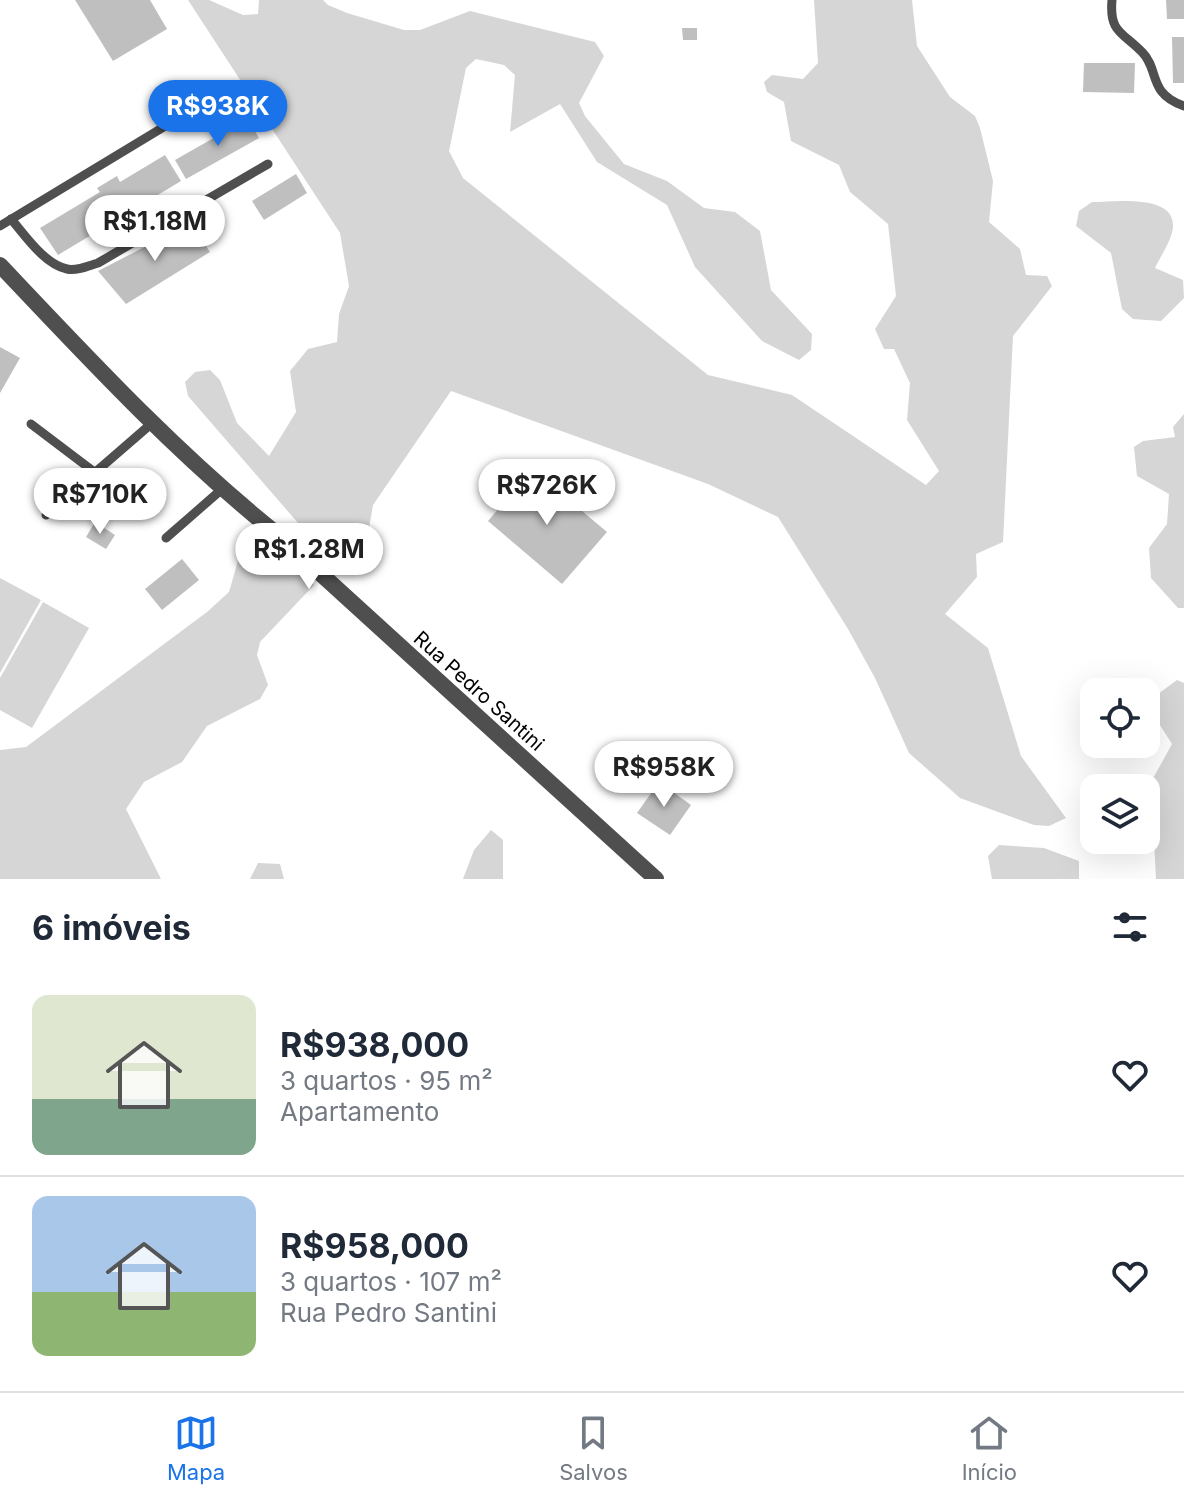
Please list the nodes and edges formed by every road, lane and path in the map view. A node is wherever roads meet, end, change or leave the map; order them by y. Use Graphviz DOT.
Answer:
graph roads {
  1 [pos="1112,0"];
  2 [pos="205,102"];
  3 [pos="1184,106"];
  4 [pos="268,164"];
  5 [pos="11,219"];
  6 [pos="0,226"];
  7 [pos="0,265"];
  8 [pos="31,424"];
  9 [pos="151,424"];
  10 [pos="97,474"];
  11 [pos="221,490"];
  12 [pos="46,515"];
  13 [pos="166,538"];
  14 [pos="656,879"];
  1 -- 3 [label="lane"];
  2 -- 5 [label="lane"];
  4 -- 5 [label="lane"];
  5 -- 6 [label="lane"];
  7 -- 9 [label="street, Rua Pedro Santini"];
  8 -- 10 [label="lane"];
  9 -- 10 [label="lane"];
  9 -- 11 [label="street, Rua Pedro Santini"];
  10 -- 12 [label="lane"];
  11 -- 13 [label="lane"];
  11 -- 14 [label="street, Rua Pedro Santini"];
}
